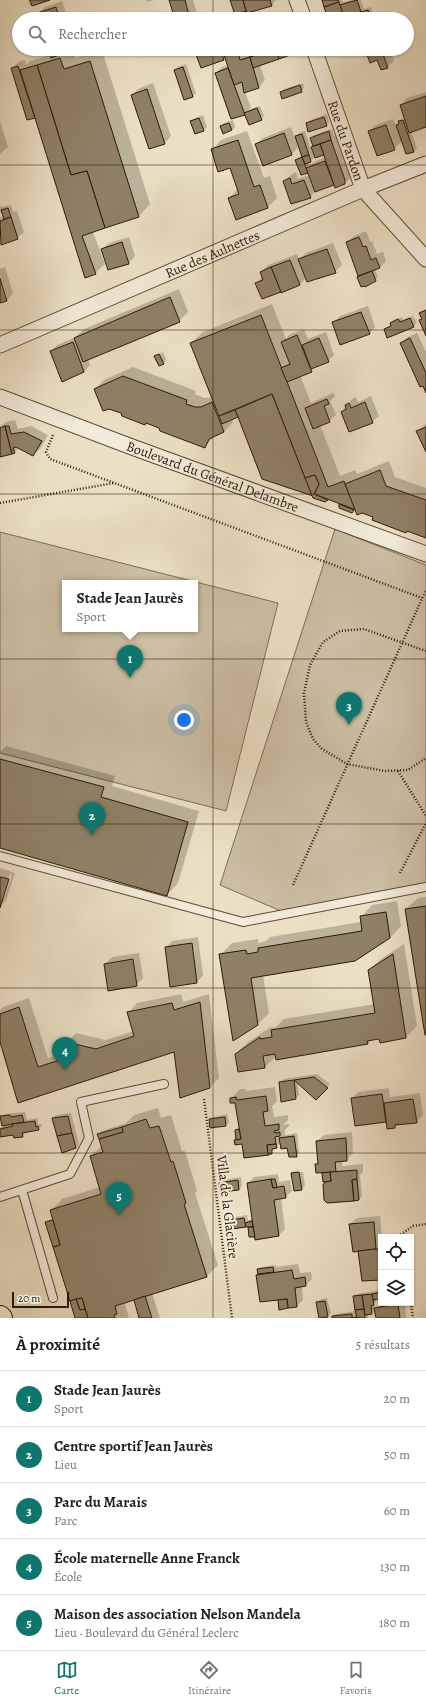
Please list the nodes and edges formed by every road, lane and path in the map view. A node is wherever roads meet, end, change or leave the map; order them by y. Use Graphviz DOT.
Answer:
graph roads {
  1 [pos="297,0"];
  2 [pos="301,12"];
  3 [pos="316,56"];
  4 [pos="426,164"];
  5 [pos="363,189"];
  6 [pos="426,259"];
  7 [pos="0,345"];
  8 [pos="0,397"];
  9 [pos="61,420"];
  10 [pos="115,483"];
  11 [pos="0,503"];
  12 [pos="426,554"];
  13 [pos="426,590"];
  14 [pos="422,598"];
  15 [pos="402,642"];
  16 [pos="426,651"];
  17 [pos="426,758"];
  18 [pos="347,764"];
  19 [pos="398,771"];
  20 [pos="426,816"];
  21 [pos="426,823"];
  22 [pos="0,856"];
  23 [pos="400,873"];
  24 [pos="293,885"];
  25 [pos="426,887"];
  26 [pos="164,1084"];
  27 [pos="204,1099"];
  28 [pos="22,1190"];
  29 [pos="0,1198"];
  30 [pos="426,1224"];
  31 [pos="401,1234"];
  32 [pos="53,1298"];
  33 [pos="411,1306"];
  34 [pos="232,1318"];
  35 [pos="413,1318"];
  1 -- 2 [label="street"];
  3 -- 5 [label="street, Rue du Pardon"];
  4 -- 5 [label="street, Rue des Aulnettes"];
  5 -- 6 [label="street, Rue du Pardon"];
  5 -- 7 [label="street, Rue des Aulnettes"];
  8 -- 9 [label="street, Boulevard du Général Delambre"];
  9 -- 10 [label="path"];
  9 -- 12 [label="street, Boulevard du Général Delambre"];
  10 -- 11 [label="path"];
  10 -- 14 [label="path"];
  13 -- 14 [label="path"];
  14 -- 15 [label="path"];
  15 -- 16 [label="path"];
  15 -- 18 [label="path"];
  15 -- 18 [label="path"];
  17 -- 19 [label="path"];
  18 -- 19 [label="path"];
  18 -- 24 [label="path"];
  19 -- 20 [label="path"];
  21 -- 23 [label="path"];
  22 -- 25 [label="lane"];
  26 -- 28 [label="lane"];
  27 -- 34 [label="path, Villa de la Glacière"];
  28 -- 29 [label="lane"];
  28 -- 32 [label="lane"];
  30 -- 31 [label="path"];
  33 -- 35 [label="path"];
}
